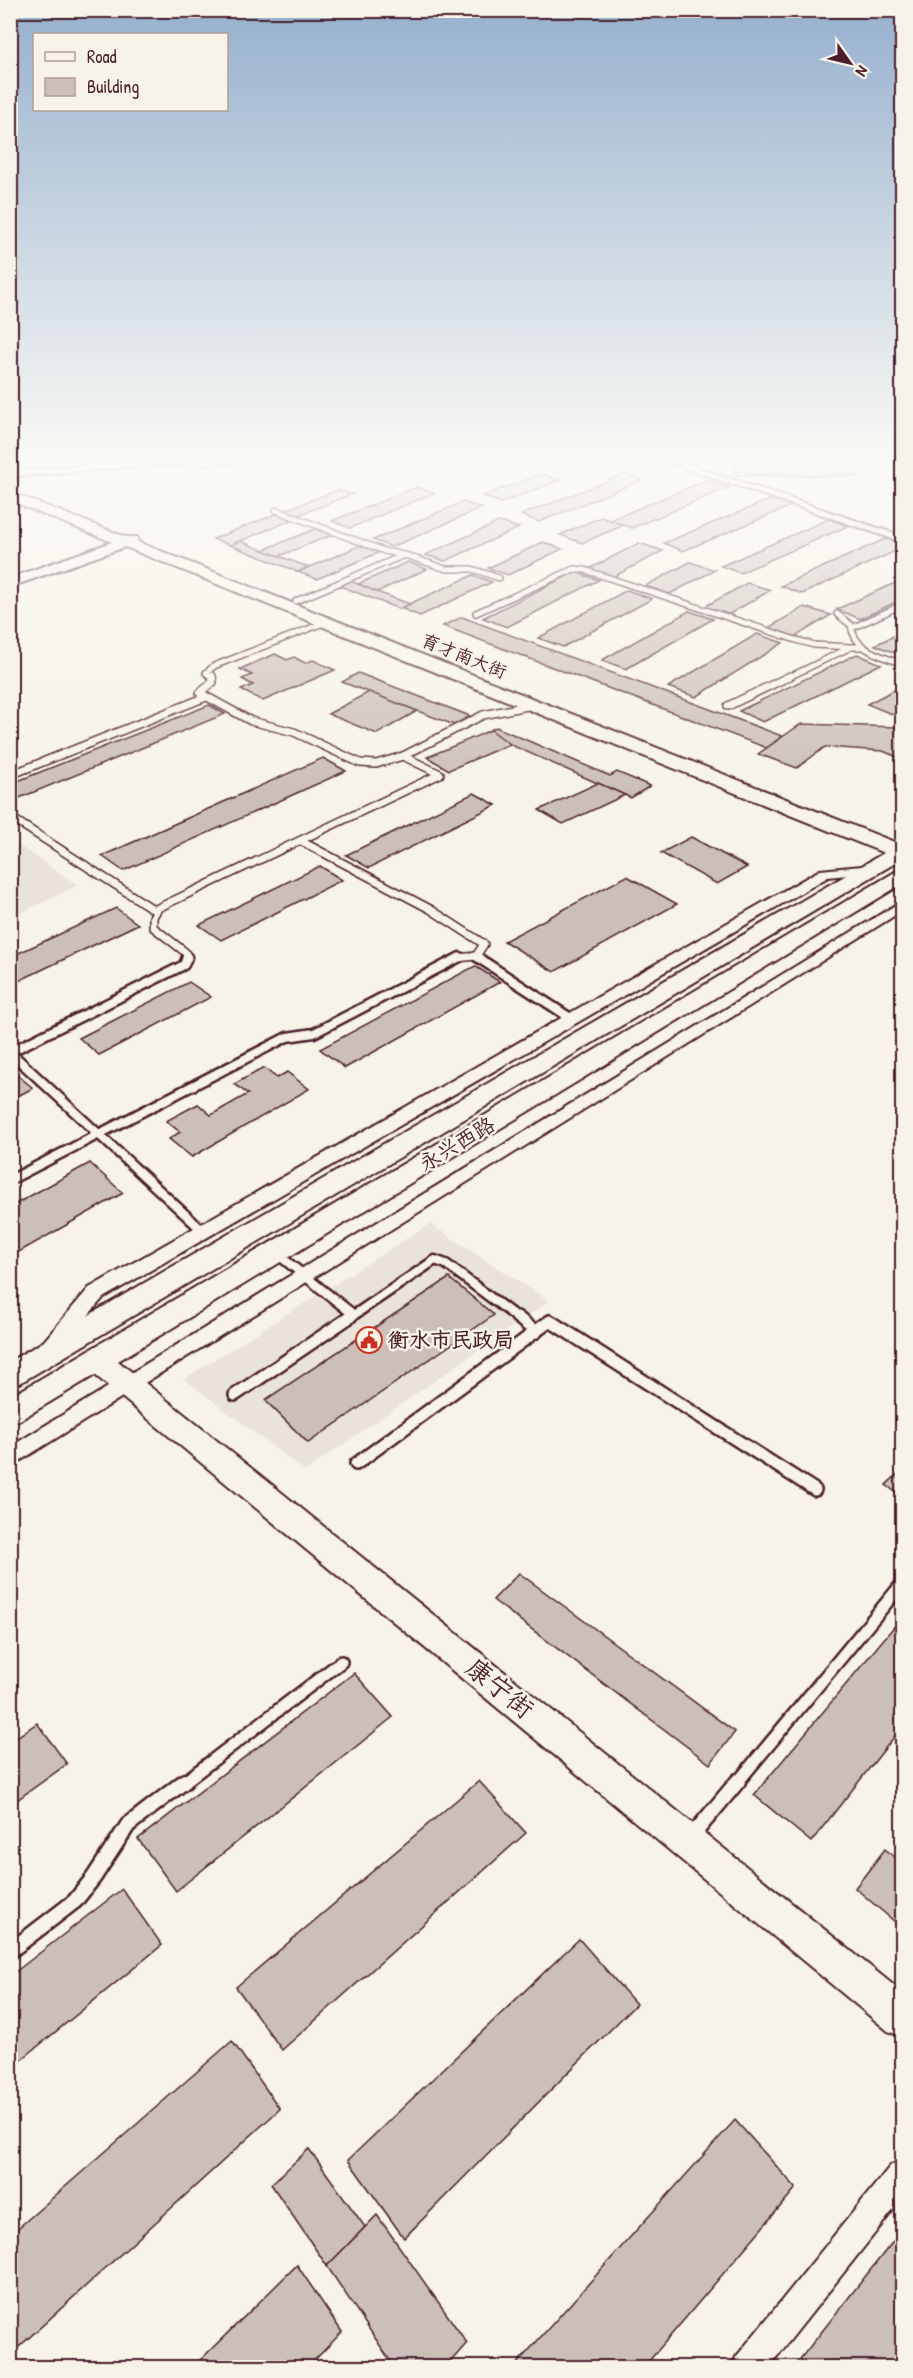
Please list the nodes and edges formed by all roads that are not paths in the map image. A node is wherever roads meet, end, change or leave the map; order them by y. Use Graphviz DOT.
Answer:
graph roads {
  1 [pos="26,570"];
  2 [pos="42,570"];
  3 [pos="202,570"];
  4 [pos="212,570"];
  5 [pos="369,570"];
  6 [pos="475,570"];
  7 [pos="571,570"];
  8 [pos="585,570"];
  9 [pos="10,575"];
  10 [pos="499,578"];
  11 [pos="10,582"];
  12 [pos="296,601"];
  13 [pos="903,605"];
  14 [pos="476,613"];
  15 [pos="837,615"];
  16 [pos="326,622"];
  17 [pos="852,628"];
  18 [pos="851,647"];
  19 [pos="861,647"];
  20 [pos="903,664"];
  21 [pos="206,697"];
  22 [pos="532,705"];
  23 [pos="728,706"];
  24 [pos="403,756"];
  25 [pos="10,775"];
  26 [pos="10,817"];
  27 [pos="301,841"];
  28 [pos="902,855"];
  29 [pos="872,869"];
  30 [pos="903,905"];
  31 [pos="156,911"];
  32 [pos="476,956"];
  33 [pos="572,1019"];
  34 [pos="11,1054"];
  35 [pos="99,1134"];
  36 [pos="10,1180"];
  37 [pos="203,1231"];
  38 [pos="275,1253"];
  39 [pos="304,1276"];
  40 [pos="354,1315"];
  41 [pos="536,1332"];
  42 [pos="43,1356"];
  43 [pos="97,1360"];
  44 [pos="10,1375"];
  45 [pos="128,1385"];
  46 [pos="235,1395"];
  47 [pos="10,1412"];
  48 [pos="10,1458"];
  49 [pos="356,1464"];
  50 [pos="815,1490"];
  51 [pos="903,1584"];
  52 [pos="341,1662"];
  53 [pos="687,1841"];
  54 [pos="10,1951"];
  55 [pos="903,2017"];
  56 [pos="903,2176"];
  57 [pos="747,2367"];
  1 -- 9 [label="main road"];
  2 -- 11 [label="main road"];
  3 -- 16 [label="main road, 育才南大街"];
  4 -- 12 [label="main road, 育才南大街"];
  5 -- 12 [label="lane"];
  6 -- 10 [label="lane"];
  7 -- 14 [label="lane"];
  8 -- 18 [label="lane"];
  12 -- 28 [label="main road, 育才南大街"];
  13 -- 17 [label="lane"];
  15 -- 17 [label="lane"];
  16 -- 21 [label="lane"];
  16 -- 22 [label="main road, 育才南大街"];
  17 -- 19 [label="lane"];
  18 -- 19 [label="lane"];
  18 -- 23 [label="lane"];
  19 -- 20 [label="lane"];
  21 -- 24 [label="lane"];
  21 -- 25 [label="lane"];
  22 -- 24 [label="lane"];
  22 -- 28 [label="main road, 育才南大街"];
  24 -- 27 [label="lane"];
  26 -- 31 [label="lane"];
  27 -- 31 [label="lane"];
  27 -- 32 [label="lane"];
  28 -- 29 [label="main road, 永兴西路"];
  28 -- 38 [label="main road, 永兴西路"];
  29 -- 33 [label="street"];
  29 -- 42 [label="main road, 永兴西路"];
  30 -- 39 [label="street"];
  31 -- 34 [label="lane"];
  32 -- 33 [label="lane"];
  32 -- 35 [label="lane"];
  33 -- 37 [label="street"];
  34 -- 35 [label="lane"];
  35 -- 36 [label="lane"];
  35 -- 37 [label="lane"];
  37 -- 42 [label="street"];
  38 -- 39 [label="lane"];
  38 -- 43 [label="main road, 永兴西路"];
  39 -- 40 [label="lane"];
  39 -- 45 [label="street"];
  40 -- 41 [label="lane"];
  40 -- 46 [label="lane"];
  41 -- 49 [label="lane"];
  41 -- 50 [label="lane"];
  42 -- 44 [label="main road, 永兴西路"];
  43 -- 45 [label="main road, 康宁街"];
  43 -- 47 [label="main road, 永兴西路"];
  45 -- 48 [label="street"];
  45 -- 53 [label="main road, 康宁街"];
  51 -- 53 [label="lane"];
  52 -- 54 [label="lane"];
  53 -- 55 [label="main road, 康宁街"];
  56 -- 57 [label="street"];
}
